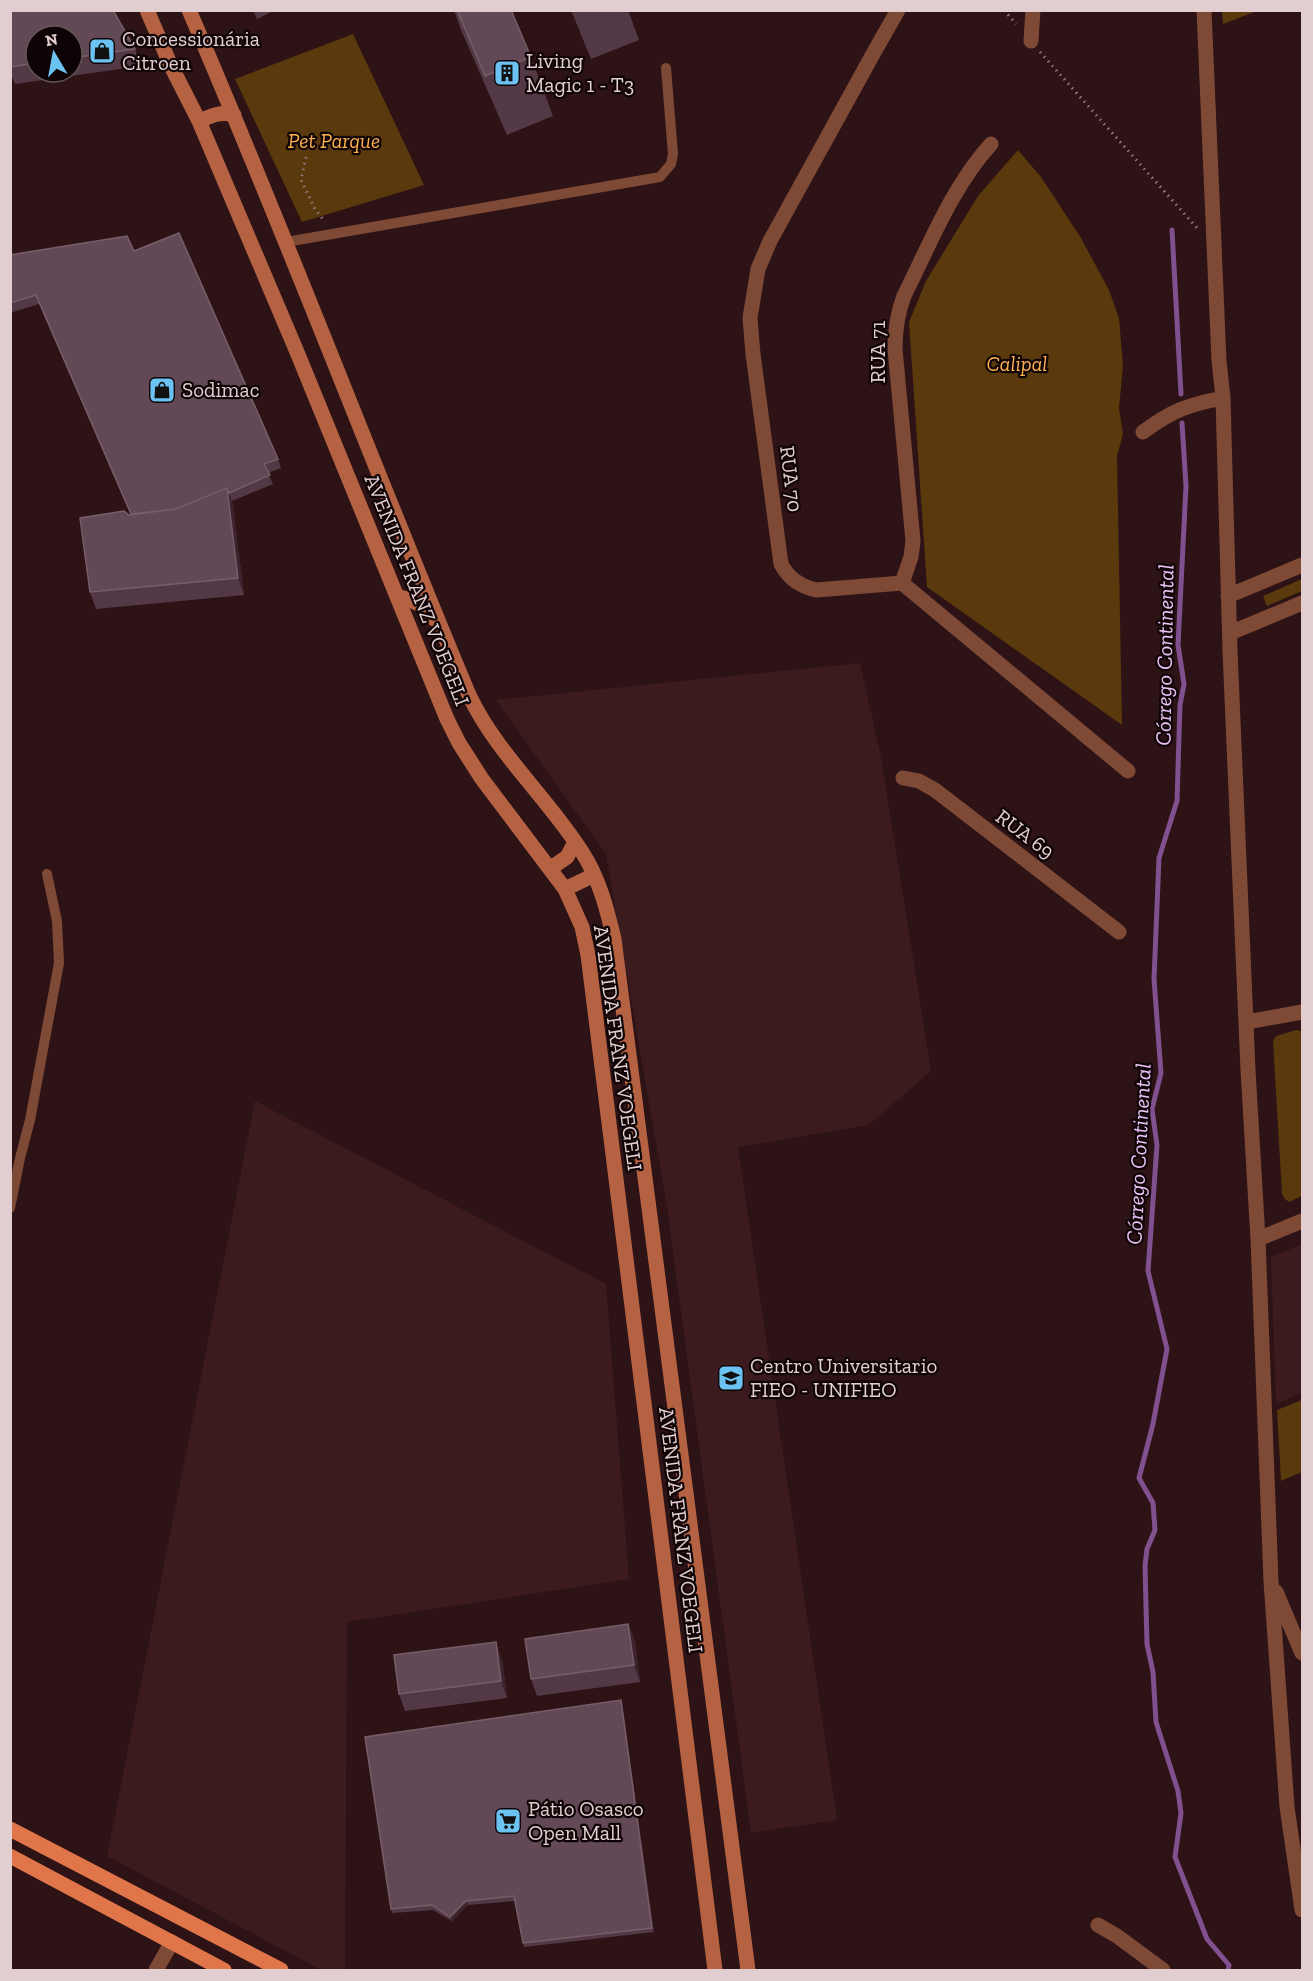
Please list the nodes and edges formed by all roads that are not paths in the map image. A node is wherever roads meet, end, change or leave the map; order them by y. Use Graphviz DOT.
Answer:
graph roads {
  1 [pos="147,10"];
  2 [pos="189,10"];
  3 [pos="898,10"];
  4 [pos="1033,10"];
  5 [pos="1204,10"];
  6 [pos="1030,41"];
  7 [pos="666,68"];
  8 [pos="234,115"];
  9 [pos="199,121"];
  10 [pos="991,144"];
  11 [pos="286,242"];
  12 [pos="1223,398"];
  13 [pos="1143,432"];
  14 [pos="1302,565"];
  15 [pos="902,583"];
  16 [pos="1228,596"];
  17 [pos="397,597"];
  18 [pos="1302,603"];
  19 [pos="1230,633"];
  20 [pos="450,648"];
  21 [pos="1128,771"];
  22 [pos="903,778"];
  23 [pos="575,842"];
  24 [pos="551,868"];
  25 [pos="47,874"];
  26 [pos="594,875"];
  27 [pos="566,889"];
  28 [pos="1119,932"];
  29 [pos="1302,1011"];
  30 [pos="1247,1022"];
  31 [pos="10,1208"];
  32 [pos="1302,1221"];
  33 [pos="1258,1239"];
  34 [pos="1271,1581"];
  35 [pos="1302,1653"];
  36 [pos="10,1829"];
  37 [pos="10,1856"];
  38 [pos="1301,1888"];
  39 [pos="1302,1910"];
  40 [pos="1098,1925"];
  41 [pos="172,1942"];
  42 [pos="156,1971"];
  43 [pos="224,1971"];
  44 [pos="281,1971"];
  45 [pos="715,1971"];
  46 [pos="748,1971"];
  47 [pos="1163,1971"];
  1 -- 9 [label="main road, AVENIDA FRANZ VOEGELI"];
  2 -- 8 [label="main road, AVENIDA FRANZ VOEGELI"];
  3 -- 15 [label="street, RUA 70"];
  4 -- 6 [label="street"];
  5 -- 12 [label="street"];
  7 -- 11 [label="lane"];
  8 -- 9 [label="main road"];
  8 -- 11 [label="main road, AVENIDA FRANZ VOEGELI"];
  9 -- 17 [label="main road, AVENIDA FRANZ VOEGELI"];
  10 -- 15 [label="street, RUA 71"];
  11 -- 20 [label="main road, AVENIDA FRANZ VOEGELI"];
  12 -- 13 [label="street"];
  12 -- 16 [label="street"];
  14 -- 16 [label="street"];
  15 -- 21 [label="street"];
  16 -- 19 [label="street"];
  17 -- 20 [label="main road"];
  17 -- 24 [label="main road, AVENIDA FRANZ VOEGELI"];
  18 -- 19 [label="street"];
  19 -- 30 [label="street"];
  20 -- 23 [label="main road, AVENIDA FRANZ VOEGELI"];
  22 -- 28 [label="street, RUA 69"];
  23 -- 24 [label="main road"];
  23 -- 26 [label="main road, AVENIDA FRANZ VOEGELI"];
  24 -- 27 [label="main road, AVENIDA FRANZ VOEGELI"];
  25 -- 31 [label="lane"];
  26 -- 27 [label="main road"];
  26 -- 46 [label="main road, AVENIDA FRANZ VOEGELI"];
  27 -- 45 [label="main road, AVENIDA FRANZ VOEGELI"];
  29 -- 30 [label="street"];
  30 -- 33 [label="street"];
  32 -- 33 [label="street"];
  33 -- 34 [label="street"];
  34 -- 35 [label="street"];
  34 -- 38 [label="street"];
  36 -- 44 [label="main road"];
  37 -- 41 [label="main road"];
  38 -- 39 [label="street"];
  40 -- 47 [label="street"];
  41 -- 42 [label="street"];
  41 -- 43 [label="main road"];
}
